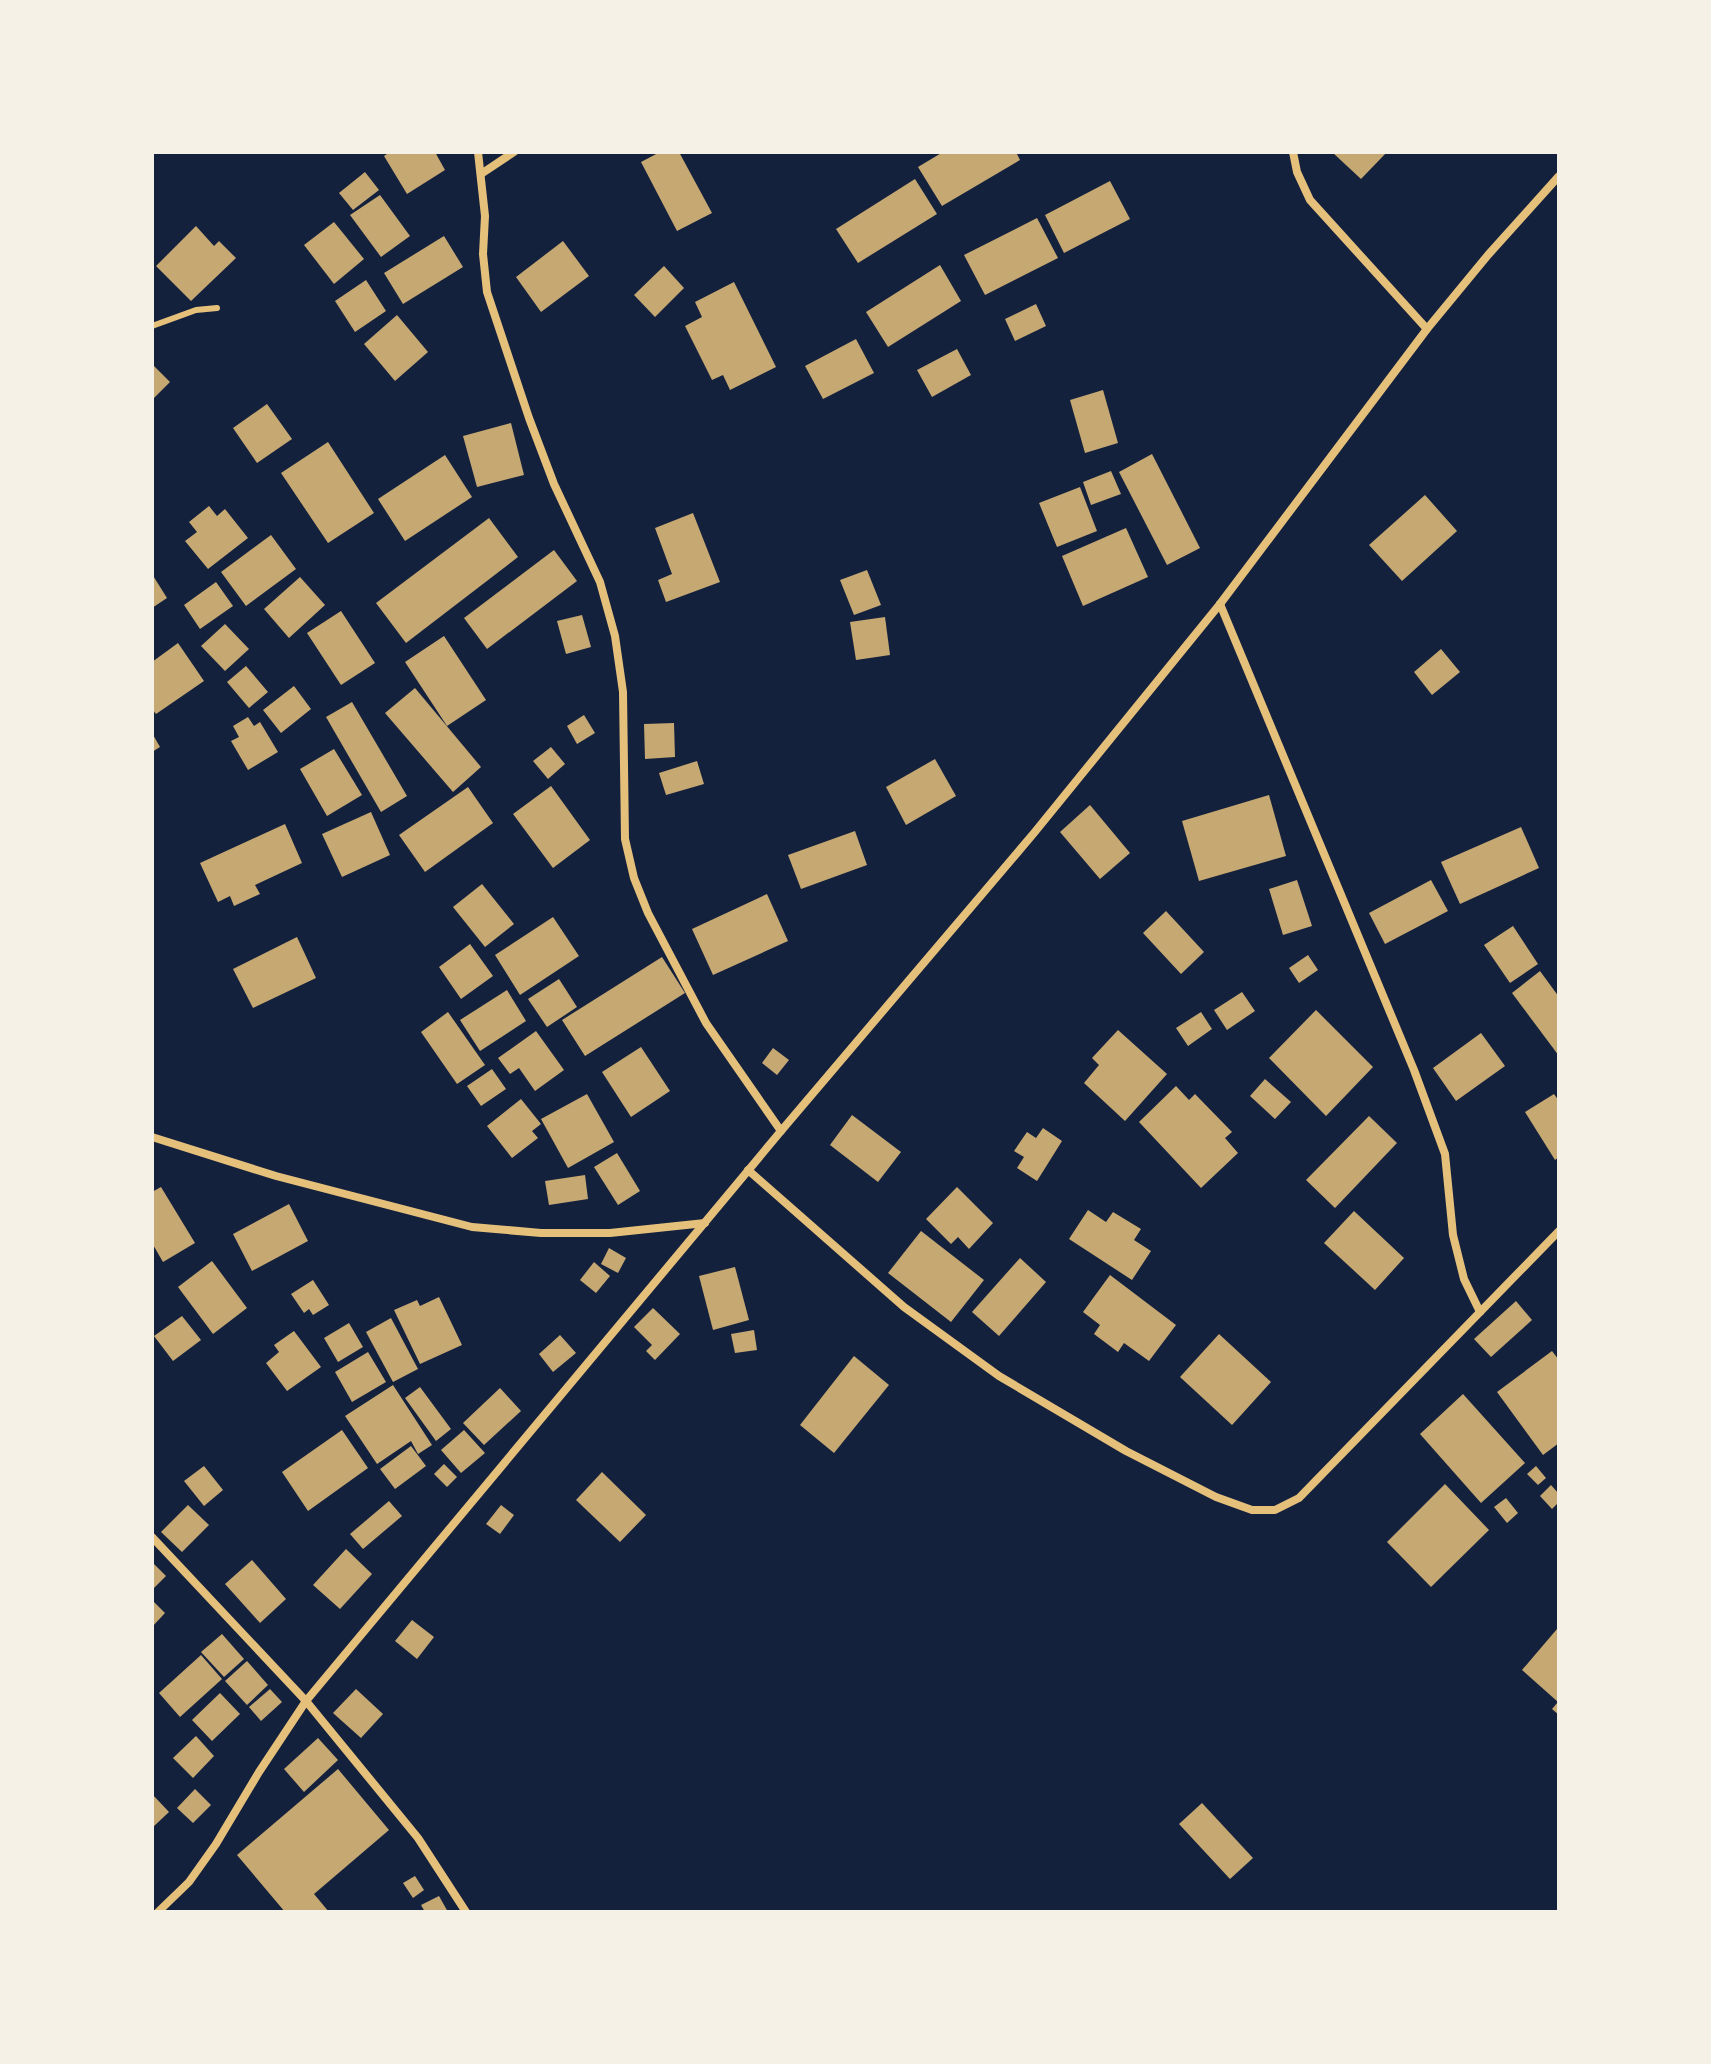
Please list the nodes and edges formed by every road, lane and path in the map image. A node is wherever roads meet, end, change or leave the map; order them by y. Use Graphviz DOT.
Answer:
graph roads {
  1 [pos="478,152"];
  2 [pos="514,152"];
  3 [pos="1293,152"];
  4 [pos="481,174"];
  5 [pos="1559,176"];
  6 [pos="217,308"];
  7 [pos="152,326"];
  8 [pos="1427,329"];
  9 [pos="1220,604"];
  10 [pos="781,1131"];
  11 [pos="152,1137"];
  12 [pos="748,1170"];
  13 [pos="705,1223"];
  14 [pos="1559,1231"];
  15 [pos="1480,1312"];
  16 [pos="152,1537"];
  17 [pos="306,1701"];
  18 [pos="158,1912"];
  19 [pos="466,1912"];
  1 -- 4 [label="street"];
  2 -- 4 [label="street"];
  3 -- 8 [label="street"];
  4 -- 10 [label="street"];
  5 -- 8 [label="street"];
  6 -- 7 [label="lane"];
  8 -- 9 [label="street"];
  9 -- 10 [label="street"];
  9 -- 15 [label="street"];
  10 -- 12 [label="street"];
  11 -- 13 [label="street"];
  12 -- 13 [label="street"];
  12 -- 15 [label="street"];
  13 -- 17 [label="street"];
  14 -- 15 [label="street"];
  16 -- 17 [label="street"];
  17 -- 18 [label="street"];
  17 -- 19 [label="street"];
}
